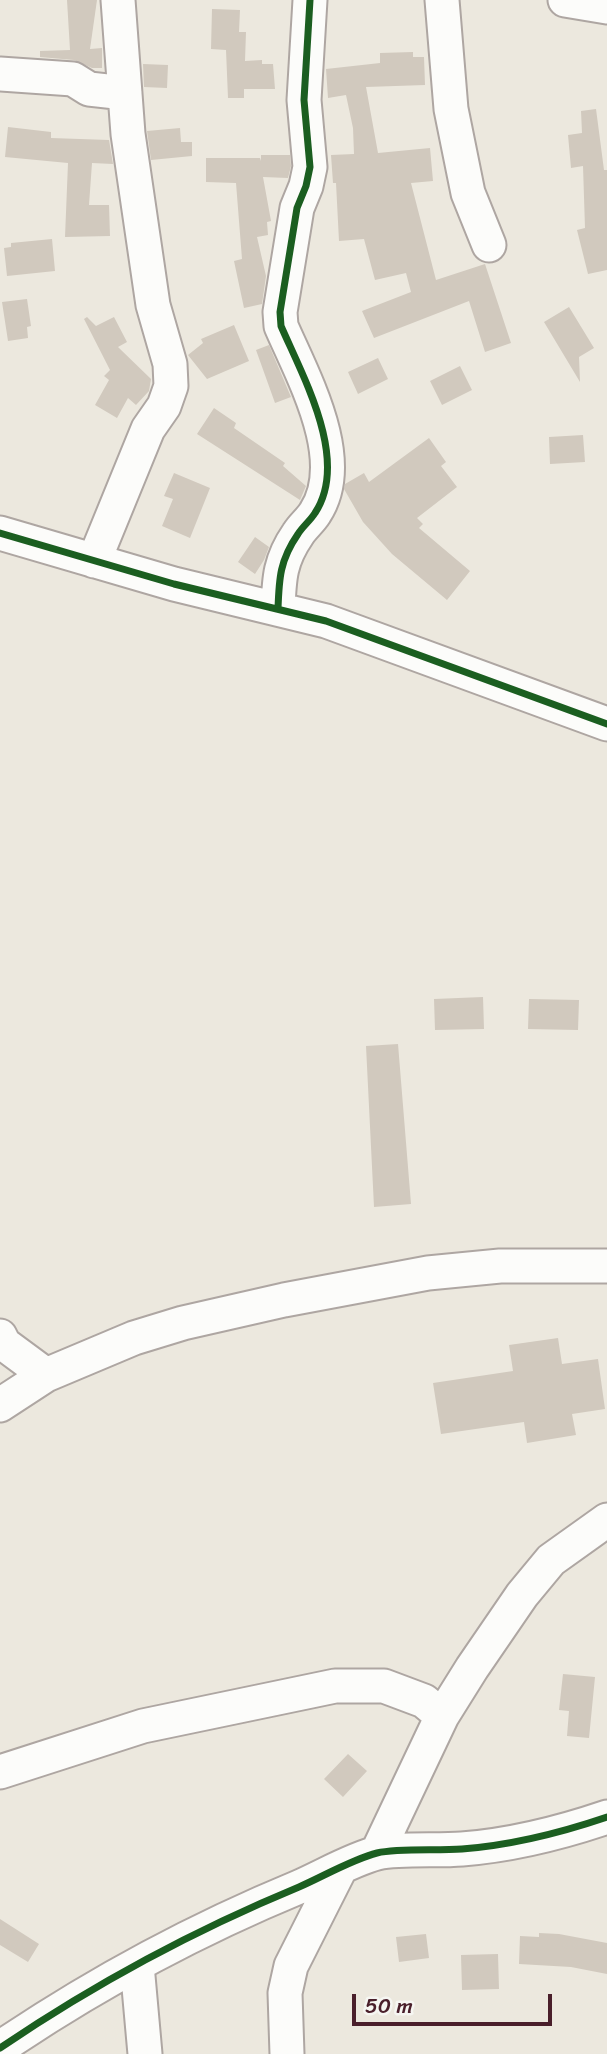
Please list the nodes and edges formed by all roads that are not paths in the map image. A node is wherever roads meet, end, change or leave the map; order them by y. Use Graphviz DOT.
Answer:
graph roads {
  1 [pos="118,0"];
  2 [pos="310,0"];
  3 [pos="442,0"];
  4 [pos="565,0"];
  5 [pos="607,7"];
  6 [pos="0,74"];
  7 [pos="125,93"];
  8 [pos="489,246"];
  9 [pos="0,533"];
  10 [pos="94,561"];
  11 [pos="278,609"];
  12 [pos="607,724"];
  13 [pos="607,1266"];
  14 [pos="1,1341"];
  15 [pos="46,1375"];
  16 [pos="0,1405"];
  17 [pos="607,1520"];
  18 [pos="442,1716"];
  19 [pos="0,1772"];
  20 [pos="607,1817"];
  21 [pos="377,1853"];
  22 [pos="340,1869"];
  23 [pos="137,1965"];
  24 [pos="0,2048"];
  25 [pos="145,2054"];
  26 [pos="287,2054"];
  1 -- 7 [label="street"];
  2 -- 11 [label="street"];
  3 -- 8 [label="street"];
  4 -- 5 [label="street"];
  6 -- 7 [label="street"];
  7 -- 10 [label="street"];
  9 -- 10 [label="street"];
  10 -- 11 [label="street"];
  11 -- 12 [label="street"];
  13 -- 15 [label="street"];
  14 -- 15 [label="street"];
  15 -- 16 [label="street"];
  17 -- 18 [label="street"];
  18 -- 19 [label="street"];
  18 -- 21 [label="street"];
  20 -- 21 [label="street"];
  21 -- 22 [label="street"];
  22 -- 23 [label="street"];
  22 -- 26 [label="street"];
  23 -- 24 [label="street"];
  23 -- 25 [label="street"];
}
